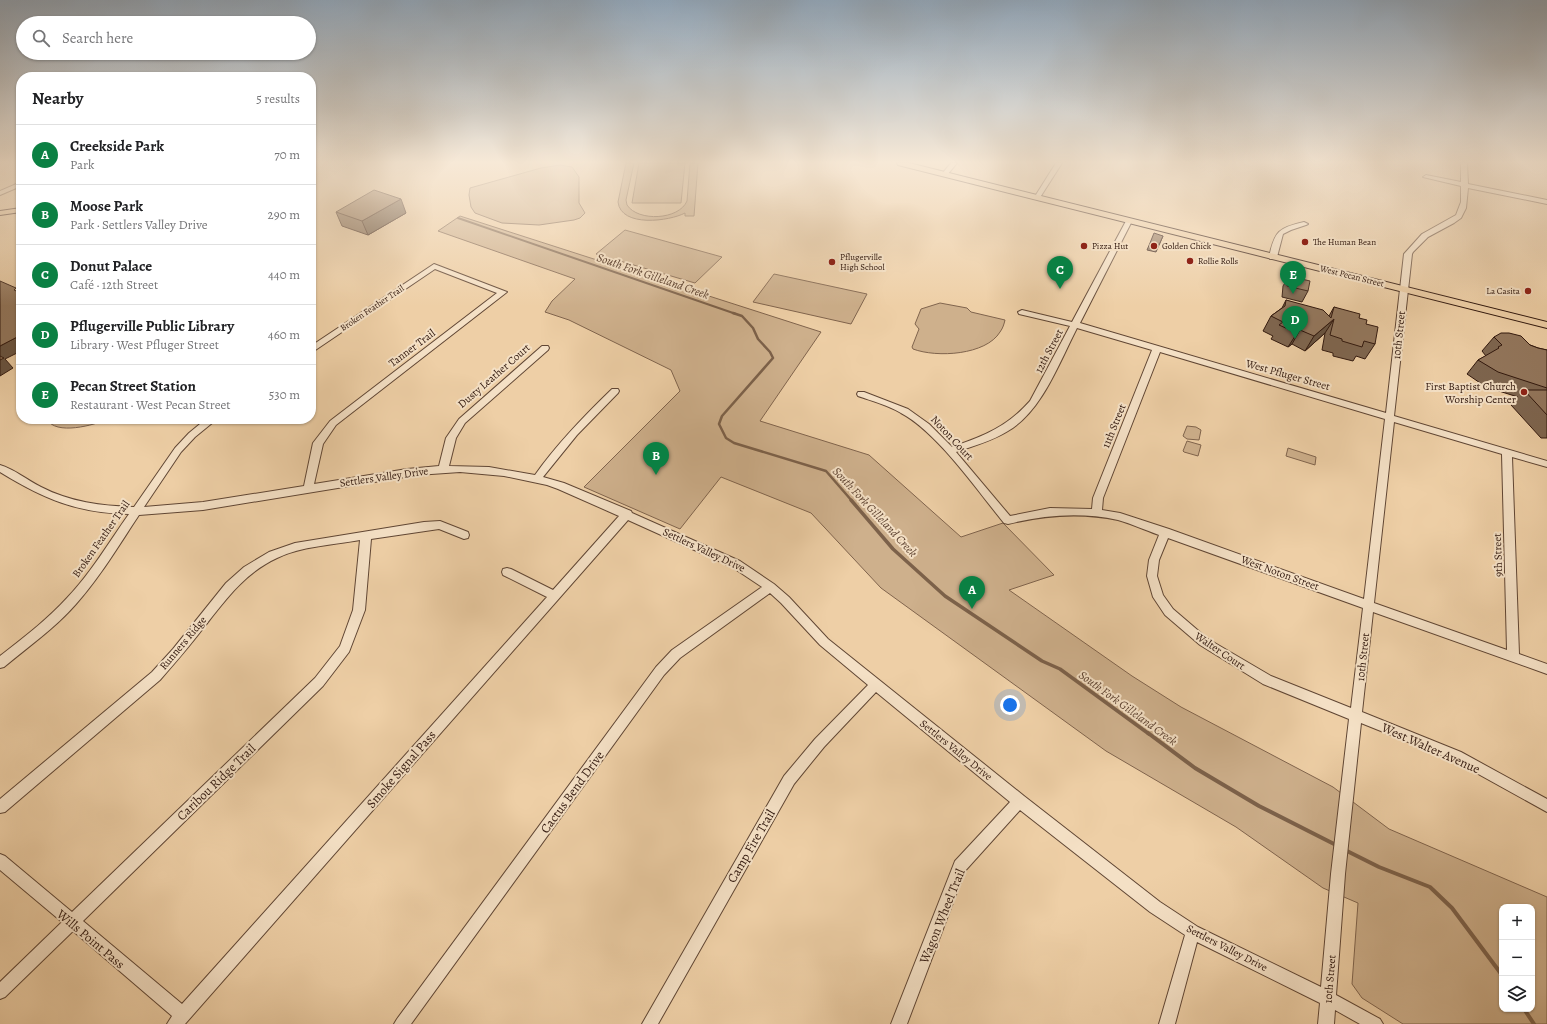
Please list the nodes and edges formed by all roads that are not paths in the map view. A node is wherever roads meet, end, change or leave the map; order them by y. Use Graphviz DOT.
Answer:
graph roads {
  1 [pos="15,211"];
  2 [pos="1088,211"];
  3 [pos="1462,211"];
  4 [pos="0,213"];
  5 [pos="16,216"];
  6 [pos="0,219"];
  7 [pos="1129,221"];
  8 [pos="1304,224"];
  9 [pos="1273,257"];
  10 [pos="434,266"];
  11 [pos="1404,289"];
  12 [pos="1022,312"];
  13 [pos="1076,325"];
  14 [pos="1547,326"];
  15 [pos="316,347"];
  16 [pos="545,348"];
  17 [pos="1157,349"];
  18 [pos="615,391"];
  19 [pos="861,394"];
  20 [pos="1389,417"];
  21 [pos="206,424"];
  22 [pos="950,451"];
  23 [pos="1507,452"];
  24 [pos="1547,464"];
  25 [pos="0,468"];
  26 [pos="443,469"];
  27 [pos="537,478"];
  28 [pos="308,489"];
  29 [pos="135,511"];
  30 [pos="1097,512"];
  31 [pos="627,514"];
  32 [pos="1008,520"];
  33 [pos="1165,532"];
  34 [pos="464,534"];
  35 [pos="366,535"];
  36 [pos="507,572"];
  37 [pos="770,587"];
  38 [pos="554,596"];
  39 [pos="1369,605"];
  40 [pos="1513,656"];
  41 [pos="0,663"];
  42 [pos="1547,669"];
  43 [pos="876,685"];
  44 [pos="1356,716"];
  45 [pos="1019,801"];
  46 [pos="1547,806"];
  47 [pos="0,807"];
  48 [pos="0,861"];
  49 [pos="71,922"];
  50 [pos="1193,932"];
  51 [pos="0,992"];
  52 [pos="1329,999"];
  53 [pos="179,1020"];
  54 [pos="402,1024"];
  55 [pos="650,1024"];
  56 [pos="899,1024"];
  57 [pos="1167,1024"];
  58 [pos="1326,1024"];
  59 [pos="1375,1024"];
  1 -- 4 [label="main road"];
  2 -- 7 [label="main road, West Pecan Street"];
  3 -- 11 [label="street, 10th Street"];
  5 -- 6 [label="main road"];
  7 -- 9 [label="main road, West Pecan Street"];
  7 -- 13 [label="street, 12th Street"];
  8 -- 9 [label="street"];
  9 -- 11 [label="main road, West Pecan Street"];
  10 -- 15 [label="street, Broken Feather Trail"];
  10 -- 28 [label="street, Tanner Trail"];
  11 -- 14 [label="main road, West Pecan Street"];
  11 -- 20 [label="street, 10th Street"];
  12 -- 13 [label="street, West Pfluger Street"];
  13 -- 17 [label="street, West Pfluger Street"];
  13 -- 22 [label="street, 12th Street"];
  16 -- 26 [label="street, Dusty Leather Court"];
  17 -- 20 [label="street, West Pfluger Street"];
  17 -- 30 [label="street, 11th Street"];
  18 -- 27 [label="street"];
  19 -- 22 [label="street, Noton Court"];
  20 -- 23 [label="street, West Pfluger Street"];
  20 -- 39 [label="street, 10th Street"];
  21 -- 29 [label="street, Broken Feather Trail"];
  22 -- 32 [label="street, Noton Court"];
  23 -- 24 [label="street, West Pfluger Street"];
  23 -- 40 [label="street, 9th Street"];
  25 -- 29 [label="street, Settlers Valley Drive"];
  26 -- 27 [label="street, Settlers Valley Drive"];
  26 -- 28 [label="street, Settlers Valley Drive"];
  27 -- 31 [label="street, Settlers Valley Drive"];
  28 -- 29 [label="street, Settlers Valley Drive"];
  29 -- 41 [label="street, Broken Feather Trail"];
  30 -- 32 [label="street, West Noton Street"];
  30 -- 33 [label="street, West Noton Street"];
  31 -- 37 [label="street, Settlers Valley Drive"];
  31 -- 38 [label="street, Smoke Signal Pass"];
  33 -- 39 [label="street, West Noton Street"];
  33 -- 44 [label="street, Walter Court"];
  34 -- 35 [label="street, Runners Ridge"];
  35 -- 47 [label="street, Runners Ridge"];
  35 -- 49 [label="street, Caribou Ridge Trail"];
  36 -- 38 [label="street"];
  37 -- 43 [label="street, Settlers Valley Drive"];
  37 -- 54 [label="street, Cactus Bend Drive"];
  38 -- 53 [label="street, Smoke Signal Pass"];
  39 -- 40 [label="street, West Noton Street"];
  39 -- 44 [label="street, 10th Street"];
  40 -- 42 [label="street, West Noton Street"];
  43 -- 45 [label="street, Settlers Valley Drive"];
  43 -- 55 [label="street, Camp Fire Trail"];
  44 -- 46 [label="street, West Walter Avenue"];
  44 -- 52 [label="street, 10th Street"];
  45 -- 50 [label="street, Settlers Valley Drive"];
  45 -- 56 [label="street, Wagon Wheel Trail"];
  48 -- 49 [label="street, Wills Point Pass"];
  49 -- 51 [label="street, Caribou Ridge Trail"];
  49 -- 53 [label="street, Wills Point Pass"];
  50 -- 52 [label="street, Settlers Valley Drive"];
  50 -- 57 [label="street"];
  52 -- 58 [label="street, 10th Street"];
  52 -- 59 [label="street, Settlers Valley Drive"];
}
